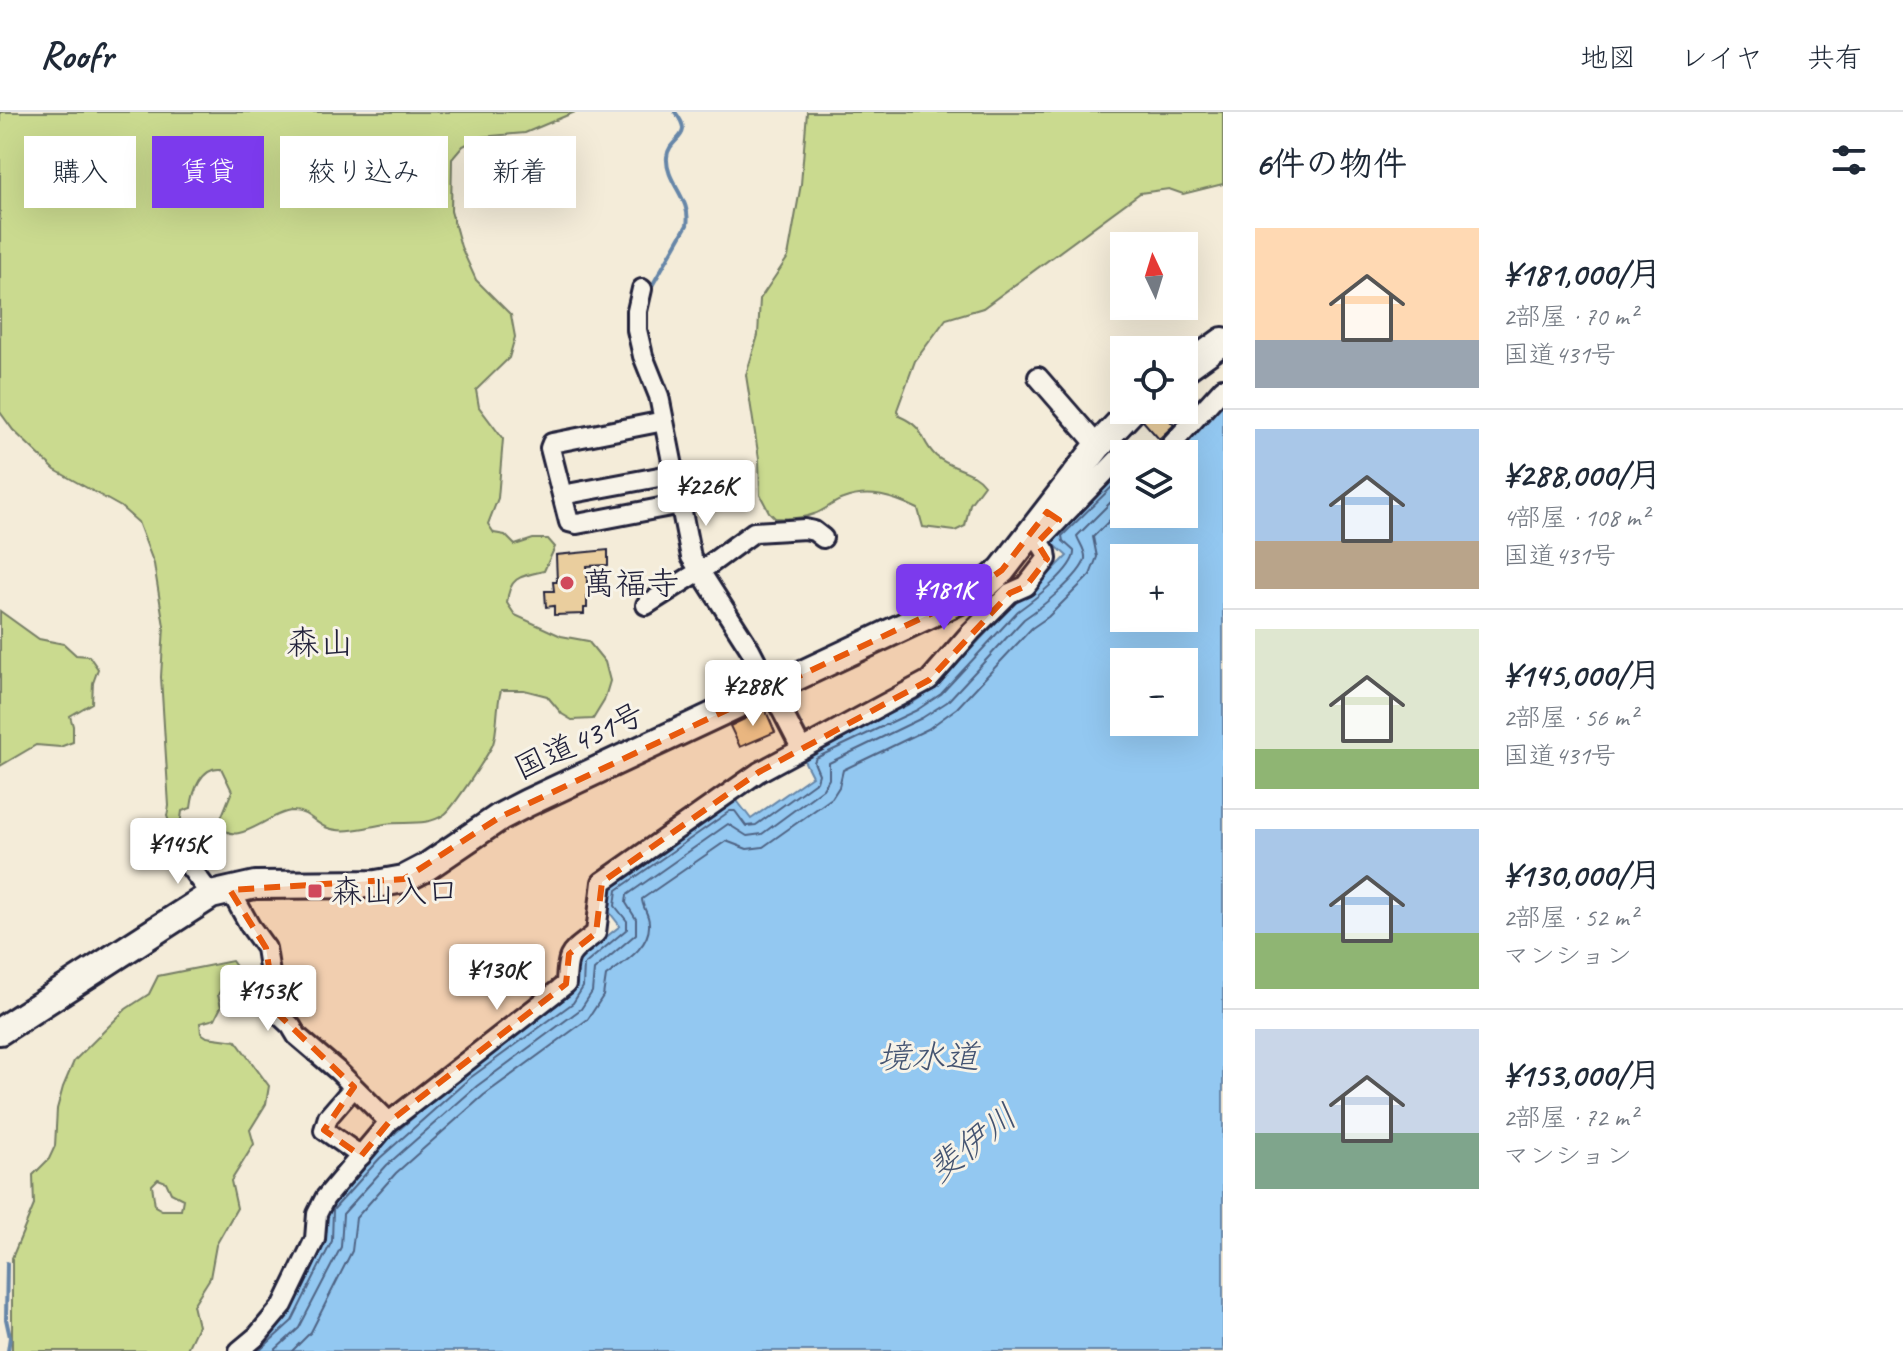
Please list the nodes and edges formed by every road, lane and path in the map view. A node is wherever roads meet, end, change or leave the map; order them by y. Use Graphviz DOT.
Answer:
graph roads {
  1 [pos="642,289"];
  2 [pos="1223,341"];
  3 [pos="1198,359"];
  4 [pos="1038,377"];
  5 [pos="1223,388"];
  6 [pos="664,421"];
  7 [pos="1119,424"];
  8 [pos="1176,440"];
  9 [pos="1098,446"];
  10 [pos="1110,465"];
  11 [pos="675,474"];
  12 [pos="562,495"];
  13 [pos="681,504"];
  14 [pos="1053,516"];
  15 [pos="823,538"];
  16 [pos="704,568"];
  17 [pos="646,605"];
  18 [pos="777,688"];
  19 [pos="806,745"];
  20 [pos="178,851"];
  21 [pos="220,892"];
  22 [pos="0,1031"];
  23 [pos="354,1087"];
  24 [pos="389,1122"];
  25 [pos="361,1156"];
  26 [pos="239,1351"];
  1 -- 6 [label="street"];
  2 -- 3 [label="highway"];
  4 -- 9 [label="street"];
  5 -- 8 [label="street"];
  6 -- 11 [label="street"];
  6 -- 12 [label="street"];
  7 -- 9 [label="highway, 国道431号"];
  9 -- 14 [label="highway, 国道431号"];
  10 -- 14 [label="street"];
  11 -- 12 [label="street"];
  11 -- 13 [label="street"];
  12 -- 13 [label="street"];
  13 -- 16 [label="street"];
  14 -- 18 [label="highway, 国道431号"];
  14 -- 19 [label="street"];
  15 -- 16 [label="street"];
  16 -- 17 [label="street"];
  16 -- 18 [label="street"];
  18 -- 19 [label="street"];
  18 -- 21 [label="highway, 国道431号"];
  19 -- 24 [label="street"];
  20 -- 21 [label="street"];
  21 -- 22 [label="highway, 国道431号"];
  21 -- 23 [label="street"];
  23 -- 24 [label="street"];
  23 -- 25 [label="street"];
  24 -- 25 [label="street"];
  25 -- 26 [label="street"];
}
